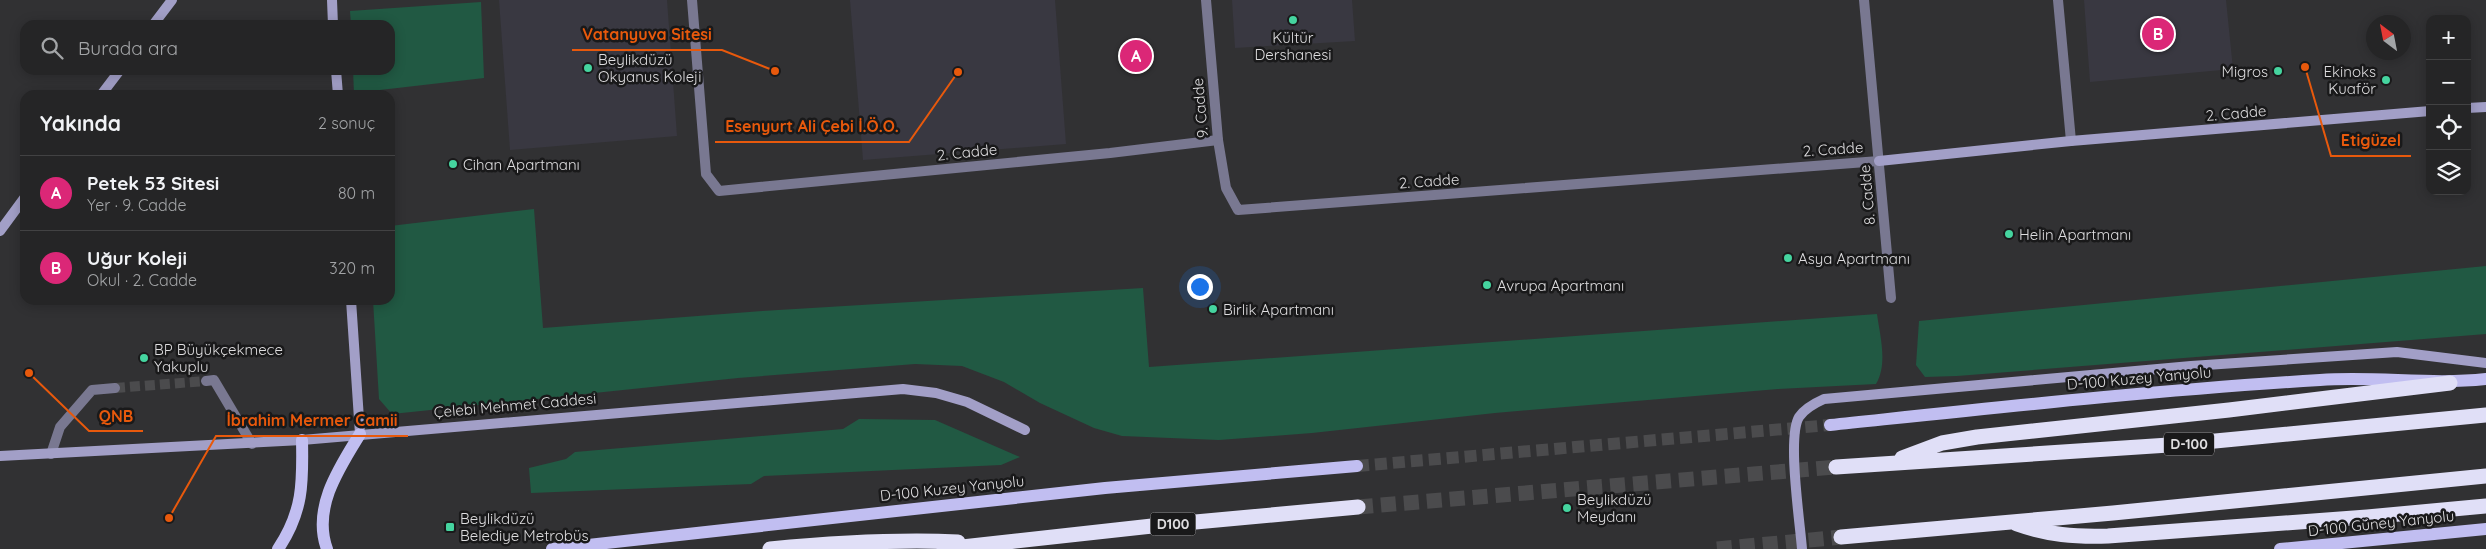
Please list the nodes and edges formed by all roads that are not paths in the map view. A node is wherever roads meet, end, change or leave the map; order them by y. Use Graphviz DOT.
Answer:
graph roads {
  1 [pos="172,0"];
  2 [pos="332,0"];
  3 [pos="692,0"];
  4 [pos="1206,0"];
  5 [pos="1864,0"];
  6 [pos="2058,0"];
  7 [pos="157,20"];
  8 [pos="333,20"];
  9 [pos="116,75"];
  10 [pos="336,75"];
  11 [pos="105,90"];
  12 [pos="338,90"];
  13 [pos="2486,107"];
  14 [pos="2471,108"];
  15 [pos="2426,111"];
  16 [pos="1218,140"];
  17 [pos="2071,141"];
  18 [pos="1879,161"];
  19 [pos="20,204"];
  20 [pos="1238,210"];
  21 [pos="0,231"];
  22 [pos="1891,298"];
  23 [pos="351,305"];
  24 [pos="2486,363"];
  25 [pos="2486,380"];
  26 [pos="206,381"];
  27 [pos="2450,383"];
  28 [pos="115,388"];
  29 [pos="2486,415"];
  30 [pos="1830,424"];
  31 [pos="1026,430"];
  32 [pos="360,434"];
  33 [pos="302,440"];
  34 [pos="252,444"];
  35 [pos="51,454"];
  36 [pos="0,456"];
  37 [pos="1892,462"];
  38 [pos="1357,466"];
  39 [pos="1836,466"];
  40 [pos="2486,476"];
  41 [pos="2486,506"];
  42 [pos="1358,507"];
  43 [pos="2011,522"];
  44 [pos="2486,528"];
  45 [pos="1841,537"];
  46 [pos="989,544"];
  47 [pos="2314,548"];
  48 [pos="278,549"];
  49 [pos="327,549"];
  50 [pos="552,549"];
  51 [pos="770,549"];
  52 [pos="944,549"];
  53 [pos="1802,549"];
  54 [pos="2280,549"];
  1 -- 7 [label="main road"];
  2 -- 8 [label="main road"];
  3 -- 16 [label="street, 2. Cadde"];
  4 -- 16 [label="street, 9. Cadde"];
  5 -- 18 [label="street, 8. Cadde"];
  6 -- 17 [label="street"];
  9 -- 11 [label="main road"];
  10 -- 12 [label="main road"];
  13 -- 14 [label="main road"];
  15 -- 17 [label="main road, 2. Cadde"];
  16 -- 20 [label="street, 9. Cadde"];
  17 -- 18 [label="main road, 2. Cadde"];
  18 -- 20 [label="street, 2. Cadde"];
  18 -- 22 [label="street, 8. Cadde"];
  19 -- 21 [label="main road"];
  23 -- 32 [label="main road"];
  24 -- 53 [label="main road"];
  25 -- 27 [label="main road, D-100 Kuzey Yanyolu"];
  26 -- 34 [label="street"];
  27 -- 30 [label="main road, D-100 Kuzey Yanyolu"];
  27 -- 37 [label="highway"];
  28 -- 35 [label="street"];
  29 -- 37 [label="highway, D-100"];
  31 -- 32 [label="main road, Çelebi Mehmet Caddesi"];
  32 -- 33 [label="main road, Çelebi Mehmet Caddesi"];
  32 -- 49 [label="main road"];
  33 -- 34 [label="main road, Çelebi Mehmet Caddesi"];
  33 -- 48 [label="main road"];
  34 -- 35 [label="main road, Çelebi Mehmet Caddesi"];
  35 -- 36 [label="main road, Çelebi Mehmet Caddesi"];
  37 -- 39 [label="highway, D-100"];
  38 -- 50 [label="main road, D-100 Kuzey Yanyolu"];
  40 -- 43 [label="highway"];
  41 -- 43 [label="highway"];
  42 -- 46 [label="highway, D100"];
  43 -- 45 [label="highway"];
  44 -- 47 [label="main road, D-100 Güney Yanyolu"];
  46 -- 51 [label="highway"];
  46 -- 52 [label="highway"];
  47 -- 54 [label="main road, D-100 Güney Yanyolu"];
}
